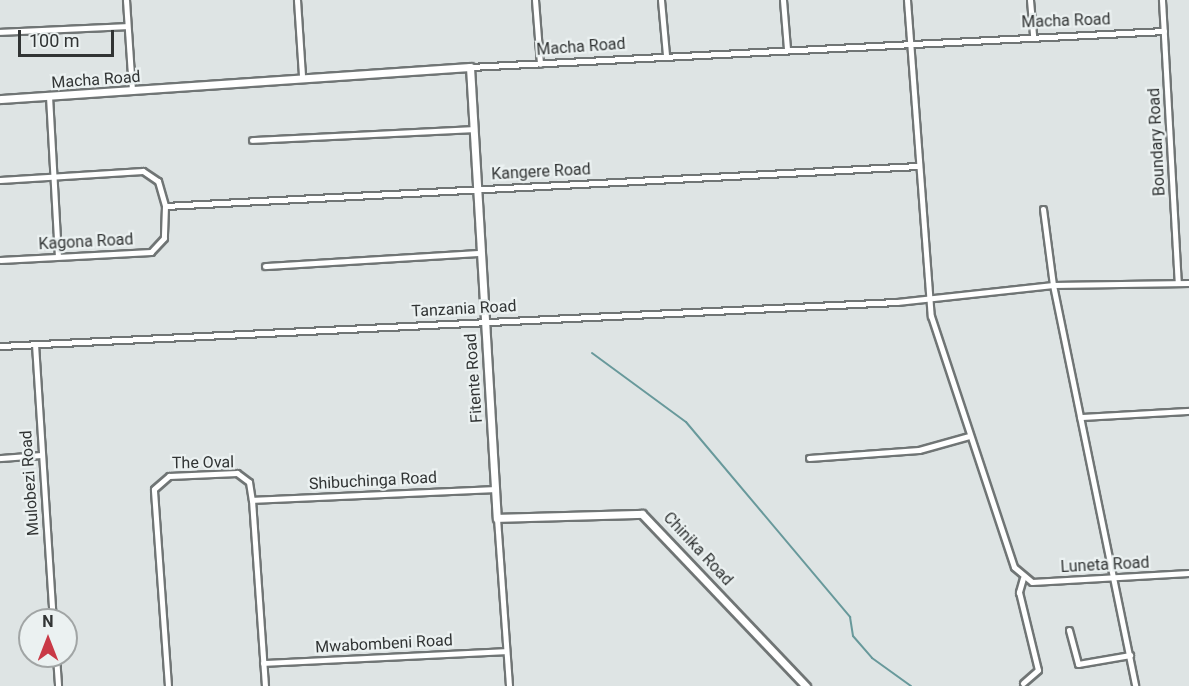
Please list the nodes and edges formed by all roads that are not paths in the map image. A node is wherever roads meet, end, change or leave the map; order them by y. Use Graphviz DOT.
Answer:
graph roads {
  1 [pos="126,0"];
  2 [pos="297,0"];
  3 [pos="535,0"];
  4 [pos="661,0"];
  5 [pos="783,0"];
  6 [pos="907,0"];
  7 [pos="1030,0"];
  8 [pos="1162,0"];
  9 [pos="127,26"];
  10 [pos="1164,31"];
  11 [pos="0,32"];
  12 [pos="1033,36"];
  13 [pos="910,42"];
  14 [pos="787,49"];
  15 [pos="666,55"];
  16 [pos="540,64"];
  17 [pos="470,67"];
  18 [pos="302,75"];
  19 [pos="132,92"];
  20 [pos="48,96"];
  21 [pos="0,99"];
  22 [pos="473,129"];
  23 [pos="252,140"];
  24 [pos="919,166"];
  25 [pos="53,177"];
  26 [pos="0,180"];
  27 [pos="476,189"];
  28 [pos="165,206"];
  29 [pos="1043,209"];
  30 [pos="480,253"];
  31 [pos="58,256"];
  32 [pos="0,260"];
  33 [pos="265,266"];
  34 [pos="1178,283"];
  35 [pos="1189,283"];
  36 [pos="1053,285"];
  37 [pos="928,300"];
  38 [pos="484,321"];
  39 [pos="35,344"];
  40 [pos="0,346"];
  41 [pos="1189,411"];
  42 [pos="1080,417"];
  43 [pos="969,436"];
  44 [pos="42,455"];
  45 [pos="0,458"];
  46 [pos="809,458"];
  47 [pos="494,489"];
  48 [pos="252,500"];
  49 [pos="497,518"];
  50 [pos="1189,573"];
  51 [pos="1114,577"];
  52 [pos="1023,578"];
  53 [pos="52,608"];
  54 [pos="1069,630"];
  55 [pos="506,651"];
  56 [pos="1130,655"];
  57 [pos="263,663"];
  58 [pos="57,668"];
  59 [pos="1023,683"];
  60 [pos="58,686"];
  61 [pos="168,686"];
  62 [pos="265,686"];
  63 [pos="509,686"];
  64 [pos="806,686"];
  65 [pos="1135,686"];
  1 -- 9 [label="street"];
  2 -- 18 [label="street"];
  3 -- 16 [label="street"];
  4 -- 15 [label="street"];
  5 -- 14 [label="street"];
  6 -- 13 [label="street"];
  7 -- 12 [label="street"];
  8 -- 10 [label="street, Boundary Road"];
  9 -- 11 [label="street"];
  9 -- 19 [label="street"];
  10 -- 12 [label="street, Macha Road"];
  10 -- 34 [label="street, Boundary Road"];
  12 -- 13 [label="street, Macha Road"];
  13 -- 14 [label="street, Macha Road"];
  13 -- 24 [label="street"];
  14 -- 15 [label="street, Macha Road"];
  15 -- 16 [label="street, Macha Road"];
  16 -- 17 [label="street, Macha Road"];
  17 -- 18 [label="main road, Macha Road"];
  17 -- 22 [label="main road, Fitente Road"];
  18 -- 19 [label="main road, Macha Road"];
  19 -- 20 [label="main road, Macha Road"];
  20 -- 21 [label="main road, Macha Road"];
  20 -- 25 [label="street"];
  22 -- 23 [label="street"];
  22 -- 27 [label="main road, Fitente Road"];
  24 -- 27 [label="street, Kangere Road"];
  24 -- 37 [label="street"];
  25 -- 26 [label="street, Kagona Road"];
  25 -- 28 [label="street, Kagona Road"];
  25 -- 31 [label="street"];
  27 -- 28 [label="street, Kangere Road"];
  27 -- 30 [label="main road, Fitente Road"];
  28 -- 31 [label="street, Kagona Road"];
  29 -- 36 [label="street"];
  30 -- 33 [label="street"];
  30 -- 38 [label="main road, Fitente Road"];
  31 -- 32 [label="street, Kagona Road"];
  34 -- 35 [label="street, Tanzania Road"];
  34 -- 36 [label="street, Tanzania Road"];
  36 -- 37 [label="street, Tanzania Road"];
  36 -- 42 [label="street"];
  37 -- 38 [label="street, Tanzania Road"];
  37 -- 43 [label="street"];
  38 -- 39 [label="street, Tanzania Road"];
  38 -- 47 [label="main road, Fitente Road"];
  39 -- 40 [label="street, Tanzania Road"];
  39 -- 44 [label="street, Mulobezi Road"];
  41 -- 42 [label="street"];
  42 -- 51 [label="street"];
  43 -- 46 [label="street"];
  43 -- 52 [label="street"];
  44 -- 45 [label="street"];
  44 -- 53 [label="street, Mulobezi Road"];
  47 -- 48 [label="street, Shibuchinga Road"];
  47 -- 49 [label="main road, Fitente Road"];
  48 -- 57 [label="street, The Oval"];
  48 -- 61 [label="street, The Oval"];
  49 -- 55 [label="street, Fitente Road"];
  49 -- 64 [label="main road, Chinika Road"];
  50 -- 51 [label="street, Luneta Road"];
  51 -- 52 [label="street, Luneta Road"];
  51 -- 56 [label="street"];
  52 -- 59 [label="street"];
  54 -- 56 [label="street"];
  55 -- 57 [label="street, Mwabombeni Road"];
  55 -- 63 [label="street, Fitente Road"];
  56 -- 65 [label="street"];
  57 -- 62 [label="street, The Oval"];
  58 -- 60 [label="street"];
}
